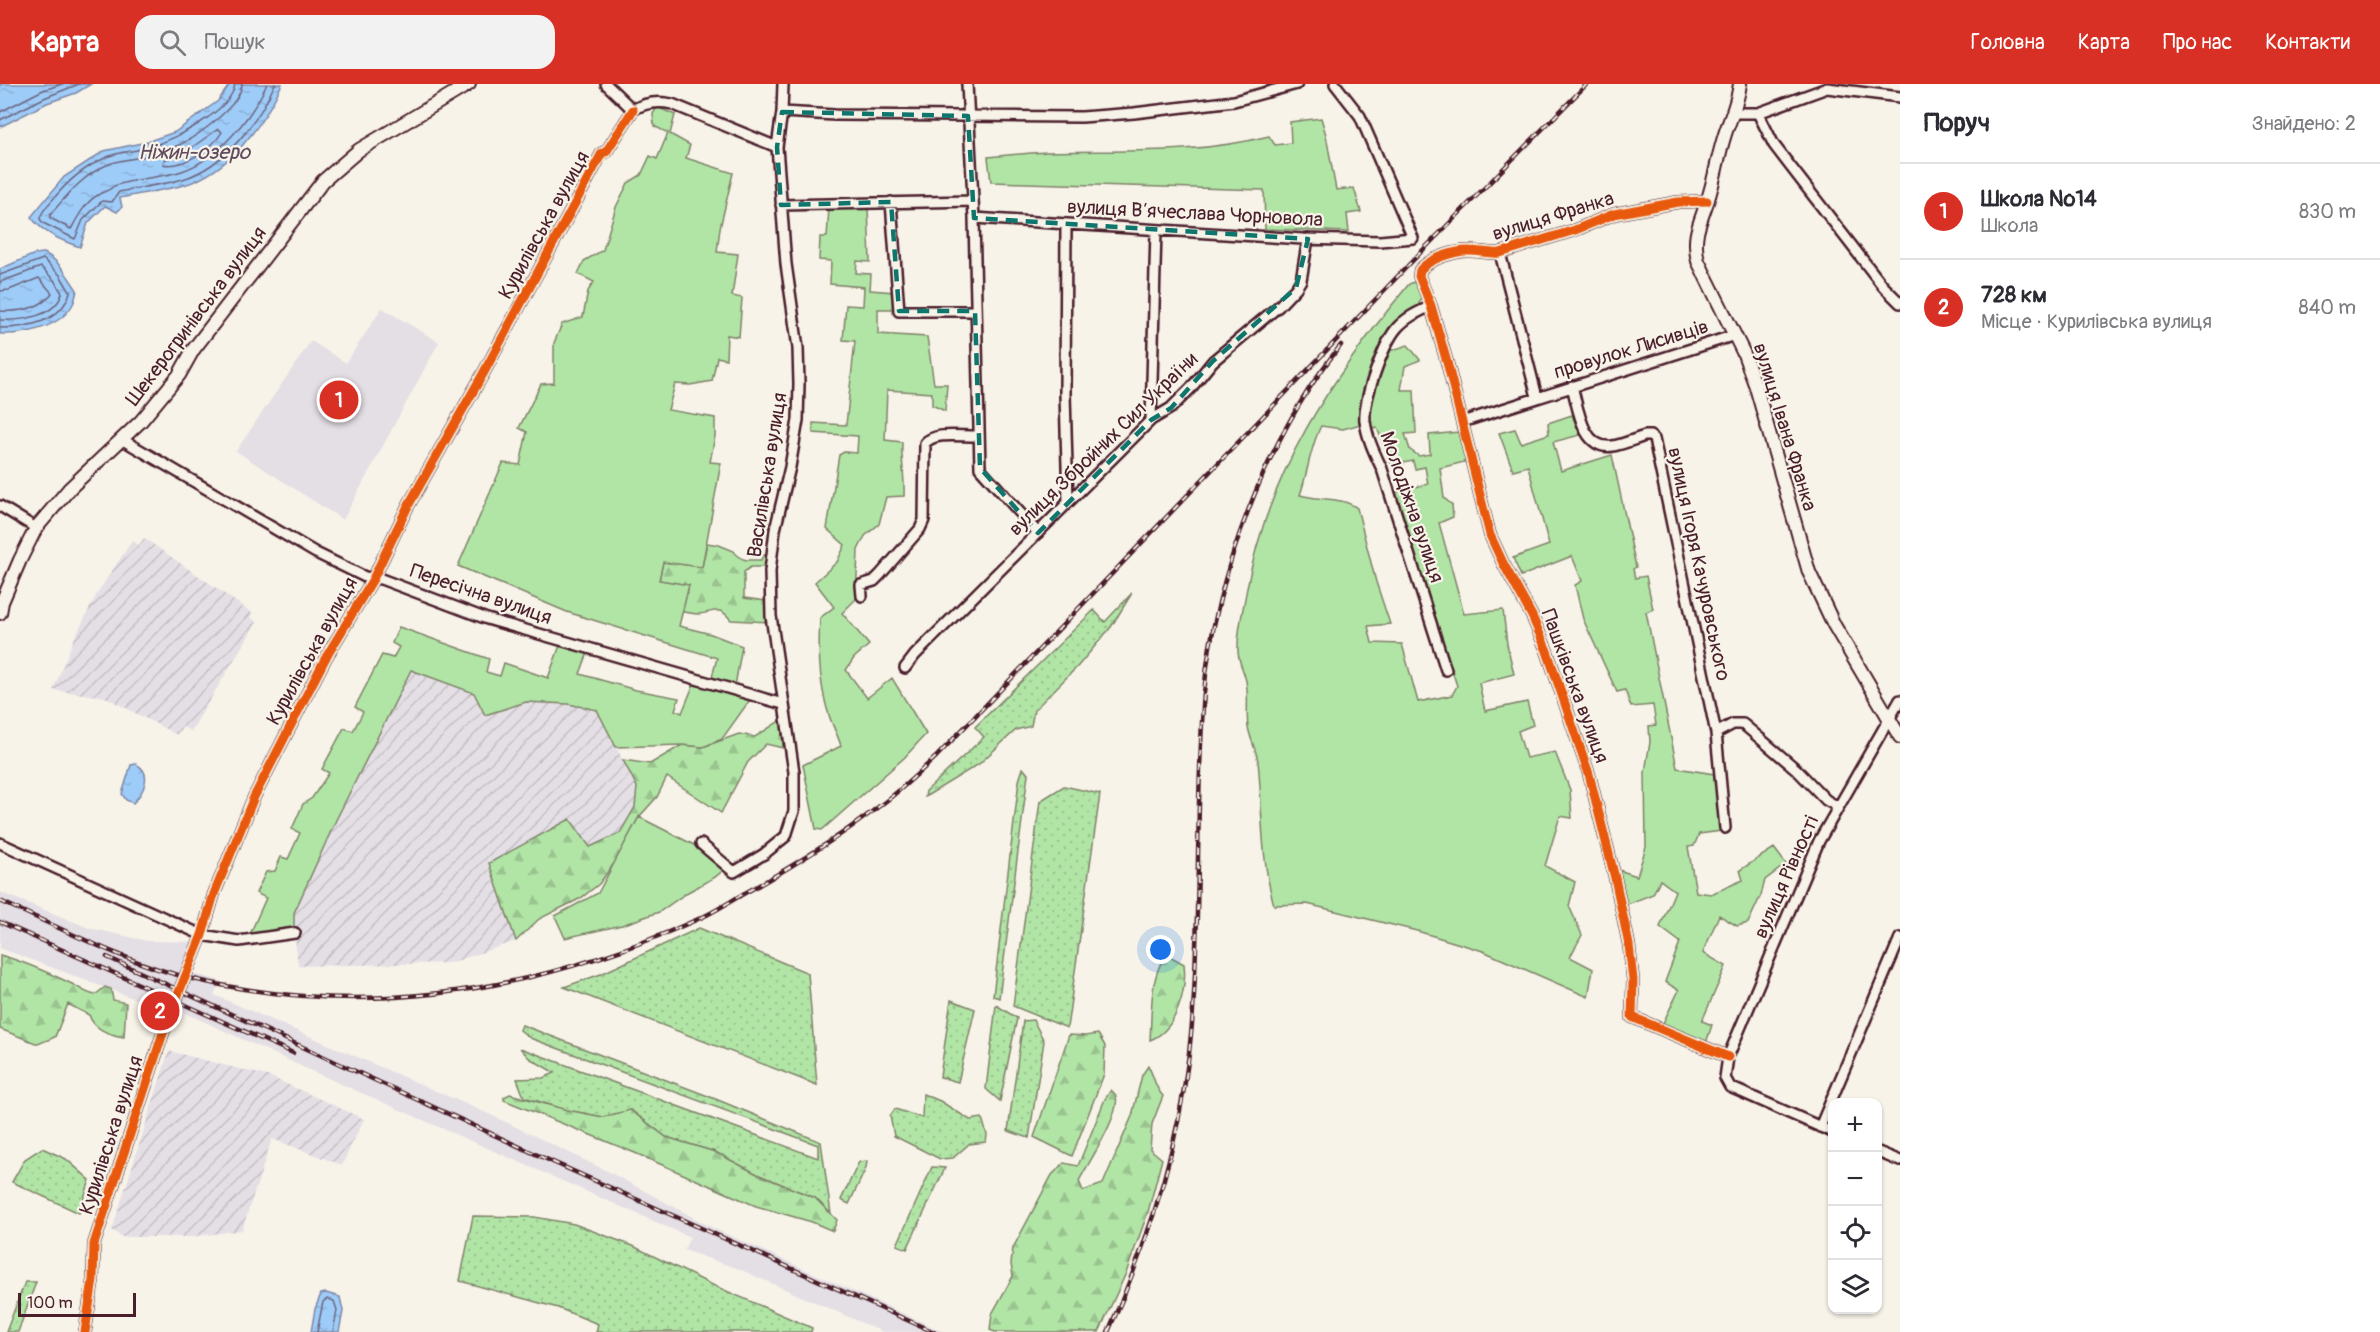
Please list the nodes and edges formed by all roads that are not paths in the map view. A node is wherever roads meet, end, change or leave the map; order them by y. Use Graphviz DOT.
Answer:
graph roads {
  1 [pos="469,84"];
  2 [pos="606,84"];
  3 [pos="783,84"];
  4 [pos="967,84"];
  5 [pos="1297,84"];
  6 [pos="1335,84"];
  7 [pos="1740,84"];
  8 [pos="1835,86"];
  9 [pos="1900,97"];
  10 [pos="633,110"];
  11 [pos="782,112"];
  12 [pos="1734,113"];
  13 [pos="1758,113"];
  14 [pos="968,116"];
  15 [pos="777,147"];
  16 [pos="973,201"];
  17 [pos="1707,201"];
  18 [pos="891,202"];
  19 [pos="781,205"];
  20 [pos="974,218"];
  21 [pos="1066,225"];
  22 [pos="1156,230"];
  23 [pos="1308,239"];
  24 [pos="1500,253"];
  25 [pos="1419,276"];
  26 [pos="1900,303"];
  27 [pos="1431,306"];
  28 [pos="975,311"];
  29 [pos="1735,335"];
  30 [pos="1572,386"];
  31 [pos="1537,397"];
  32 [pos="1151,420"];
  33 [pos="1462,422"];
  34 [pos="978,436"];
  35 [pos="123,440"];
  36 [pos="1068,502"];
  37 [pos="0,506"];
  38 [pos="36,528"];
  39 [pos="1038,533"];
  40 [pos="373,579"];
  41 [pos="862,596"];
  42 [pos="0,613"];
  43 [pos="905,669"];
  44 [pos="1446,670"];
  45 [pos="1900,700"];
  46 [pos="783,704"];
  47 [pos="1890,720"];
  48 [pos="1716,733"];
  49 [pos="1900,737"];
  50 [pos="1838,807"];
  51 [pos="1725,828"];
  52 [pos="0,843"];
  53 [pos="701,844"];
  54 [pos="295,933"];
  55 [pos="202,934"];
  56 [pos="1899,942"];
  57 [pos="1728,1057"];
  58 [pos="1820,1127"];
  59 [pos="1828,1130"];
  60 [pos="1882,1153"];
  61 [pos="1900,1160"];
  62 [pos="85,1332"];
  1 -- 35 [label="street, Шекерогринівська вулиця"];
  2 -- 10 [label="street"];
  3 -- 11 [label="street, Василівська вулиця"];
  4 -- 14 [label="street"];
  5 -- 14 [label="street"];
  6 -- 23 [label="street, вулиця Вʼячеслава Чорновола"];
  7 -- 12 [label="street, вулиця Івана Франка"];
  8 -- 9 [label="street"];
  8 -- 13 [label="street"];
  10 -- 15 [label="street"];
  10 -- 40 [label="street, Курилівська вулиця"];
  11 -- 14 [label="street"];
  11 -- 15 [label="street, Василівська вулиця"];
  12 -- 13 [label="street"];
  12 -- 17 [label="street, вулиця Івана Франка"];
  13 -- 26 [label="street"];
  14 -- 16 [label="street"];
  15 -- 19 [label="street, Василівська вулиця"];
  16 -- 18 [label="street"];
  16 -- 20 [label="street"];
  17 -- 24 [label="street, вулиця Франка"];
  17 -- 29 [label="street, вулиця Івана Франка"];
  18 -- 19 [label="street"];
  18 -- 28 [label="street"];
  19 -- 46 [label="street, Василівська вулиця"];
  20 -- 21 [label="street, вулиця Вʼячеслава Чорновола"];
  20 -- 28 [label="street"];
  21 -- 22 [label="street, вулиця Вʼячеслава Чорновола"];
  21 -- 36 [label="street"];
  22 -- 23 [label="street, вулиця Вʼячеслава Чорновола"];
  22 -- 32 [label="street"];
  23 -- 32 [label="street, вулиця Збройних Сил України"];
  24 -- 25 [label="street, вулиця Франка"];
  24 -- 31 [label="street, провулок Лисивців"];
  25 -- 27 [label="street, Пашківська вулиця"];
  27 -- 33 [label="street, Пашківська вулиця"];
  27 -- 44 [label="street, Молодіжна вулиця"];
  28 -- 34 [label="street"];
  29 -- 30 [label="street, провулок Лисивців"];
  29 -- 47 [label="street, вулиця Івана Франка"];
  30 -- 31 [label="street, провулок Лисивців"];
  30 -- 48 [label="street, вулиця Ігоря Качуровського"];
  31 -- 33 [label="street, провулок Лисивців"];
  32 -- 36 [label="street, вулиця Збройних Сил України"];
  33 -- 57 [label="street, Пашківська вулиця"];
  34 -- 39 [label="street"];
  34 -- 41 [label="street"];
  35 -- 38 [label="street, Шекерогринівська вулиця"];
  35 -- 40 [label="street, Пересічна вулиця"];
  36 -- 39 [label="street, вулиця Збройних Сил України"];
  37 -- 38 [label="street"];
  38 -- 42 [label="street, Шекерогринівська вулиця"];
  39 -- 43 [label="street, вулиця Збройних Сил України"];
  40 -- 46 [label="street, Пересічна вулиця"];
  40 -- 55 [label="street, Курилівська вулиця"];
  45 -- 47 [label="street, вулиця Рівності"];
  46 -- 53 [label="street, Василівська вулиця"];
  47 -- 49 [label="street, вулиця Івана Франка"];
  47 -- 50 [label="street, вулиця Рівності"];
  48 -- 50 [label="street"];
  48 -- 51 [label="street, вулиця Ігоря Качуровського"];
  50 -- 57 [label="street, вулиця Рівності"];
  52 -- 55 [label="street"];
  54 -- 55 [label="street"];
  55 -- 62 [label="street, Курилівська вулиця"];
  56 -- 58 [label="street"];
  57 -- 58 [label="street"];
  58 -- 59 [label="street"];
  60 -- 61 [label="street"];
}
